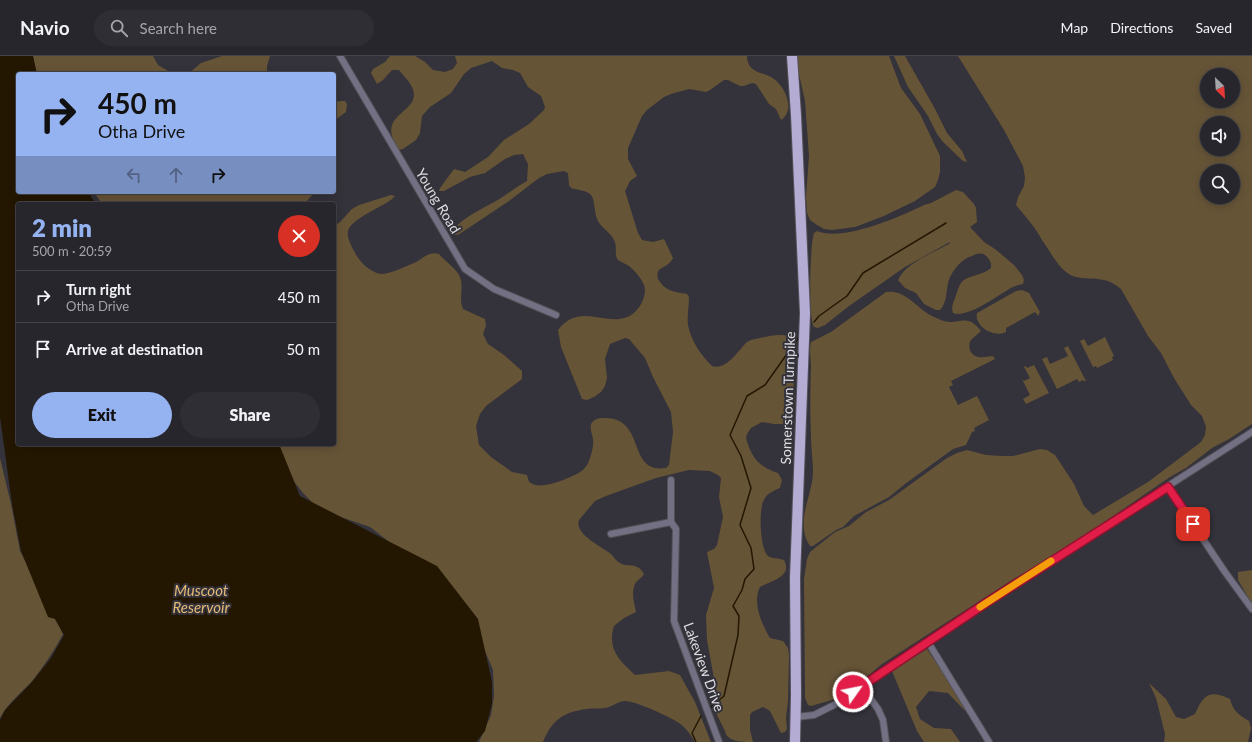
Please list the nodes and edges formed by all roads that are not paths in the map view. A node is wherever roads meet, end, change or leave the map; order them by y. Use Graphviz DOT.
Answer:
graph roads {
  1 [pos="340,56"];
  2 [pos="792,56"];
  3 [pos="556,315"];
  4 [pos="1252,432"];
  5 [pos="671,480"];
  6 [pos="1168,487"];
  7 [pos="671,522"];
  8 [pos="611,534"];
  9 [pos="1252,609"];
  10 [pos="928,642"];
  11 [pos="862,686"];
  12 [pos="796,717"];
  13 [pos="719,742"];
  14 [pos="794,742"];
  15 [pos="886,742"];
  16 [pos="989,742"];
  1 -- 3 [label="street, Young Road"];
  2 -- 12 [label="main road, Somerstown Turnpike"];
  4 -- 6 [label="street"];
  5 -- 7 [label="street, Lakeview Drive"];
  6 -- 9 [label="street"];
  6 -- 10 [label="street"];
  7 -- 8 [label="street"];
  7 -- 13 [label="street, Lakeview Drive"];
  10 -- 11 [label="street"];
  10 -- 16 [label="street"];
  11 -- 12 [label="street"];
  11 -- 15 [label="street"];
  12 -- 14 [label="main road, Somerstown Turnpike"];
}
